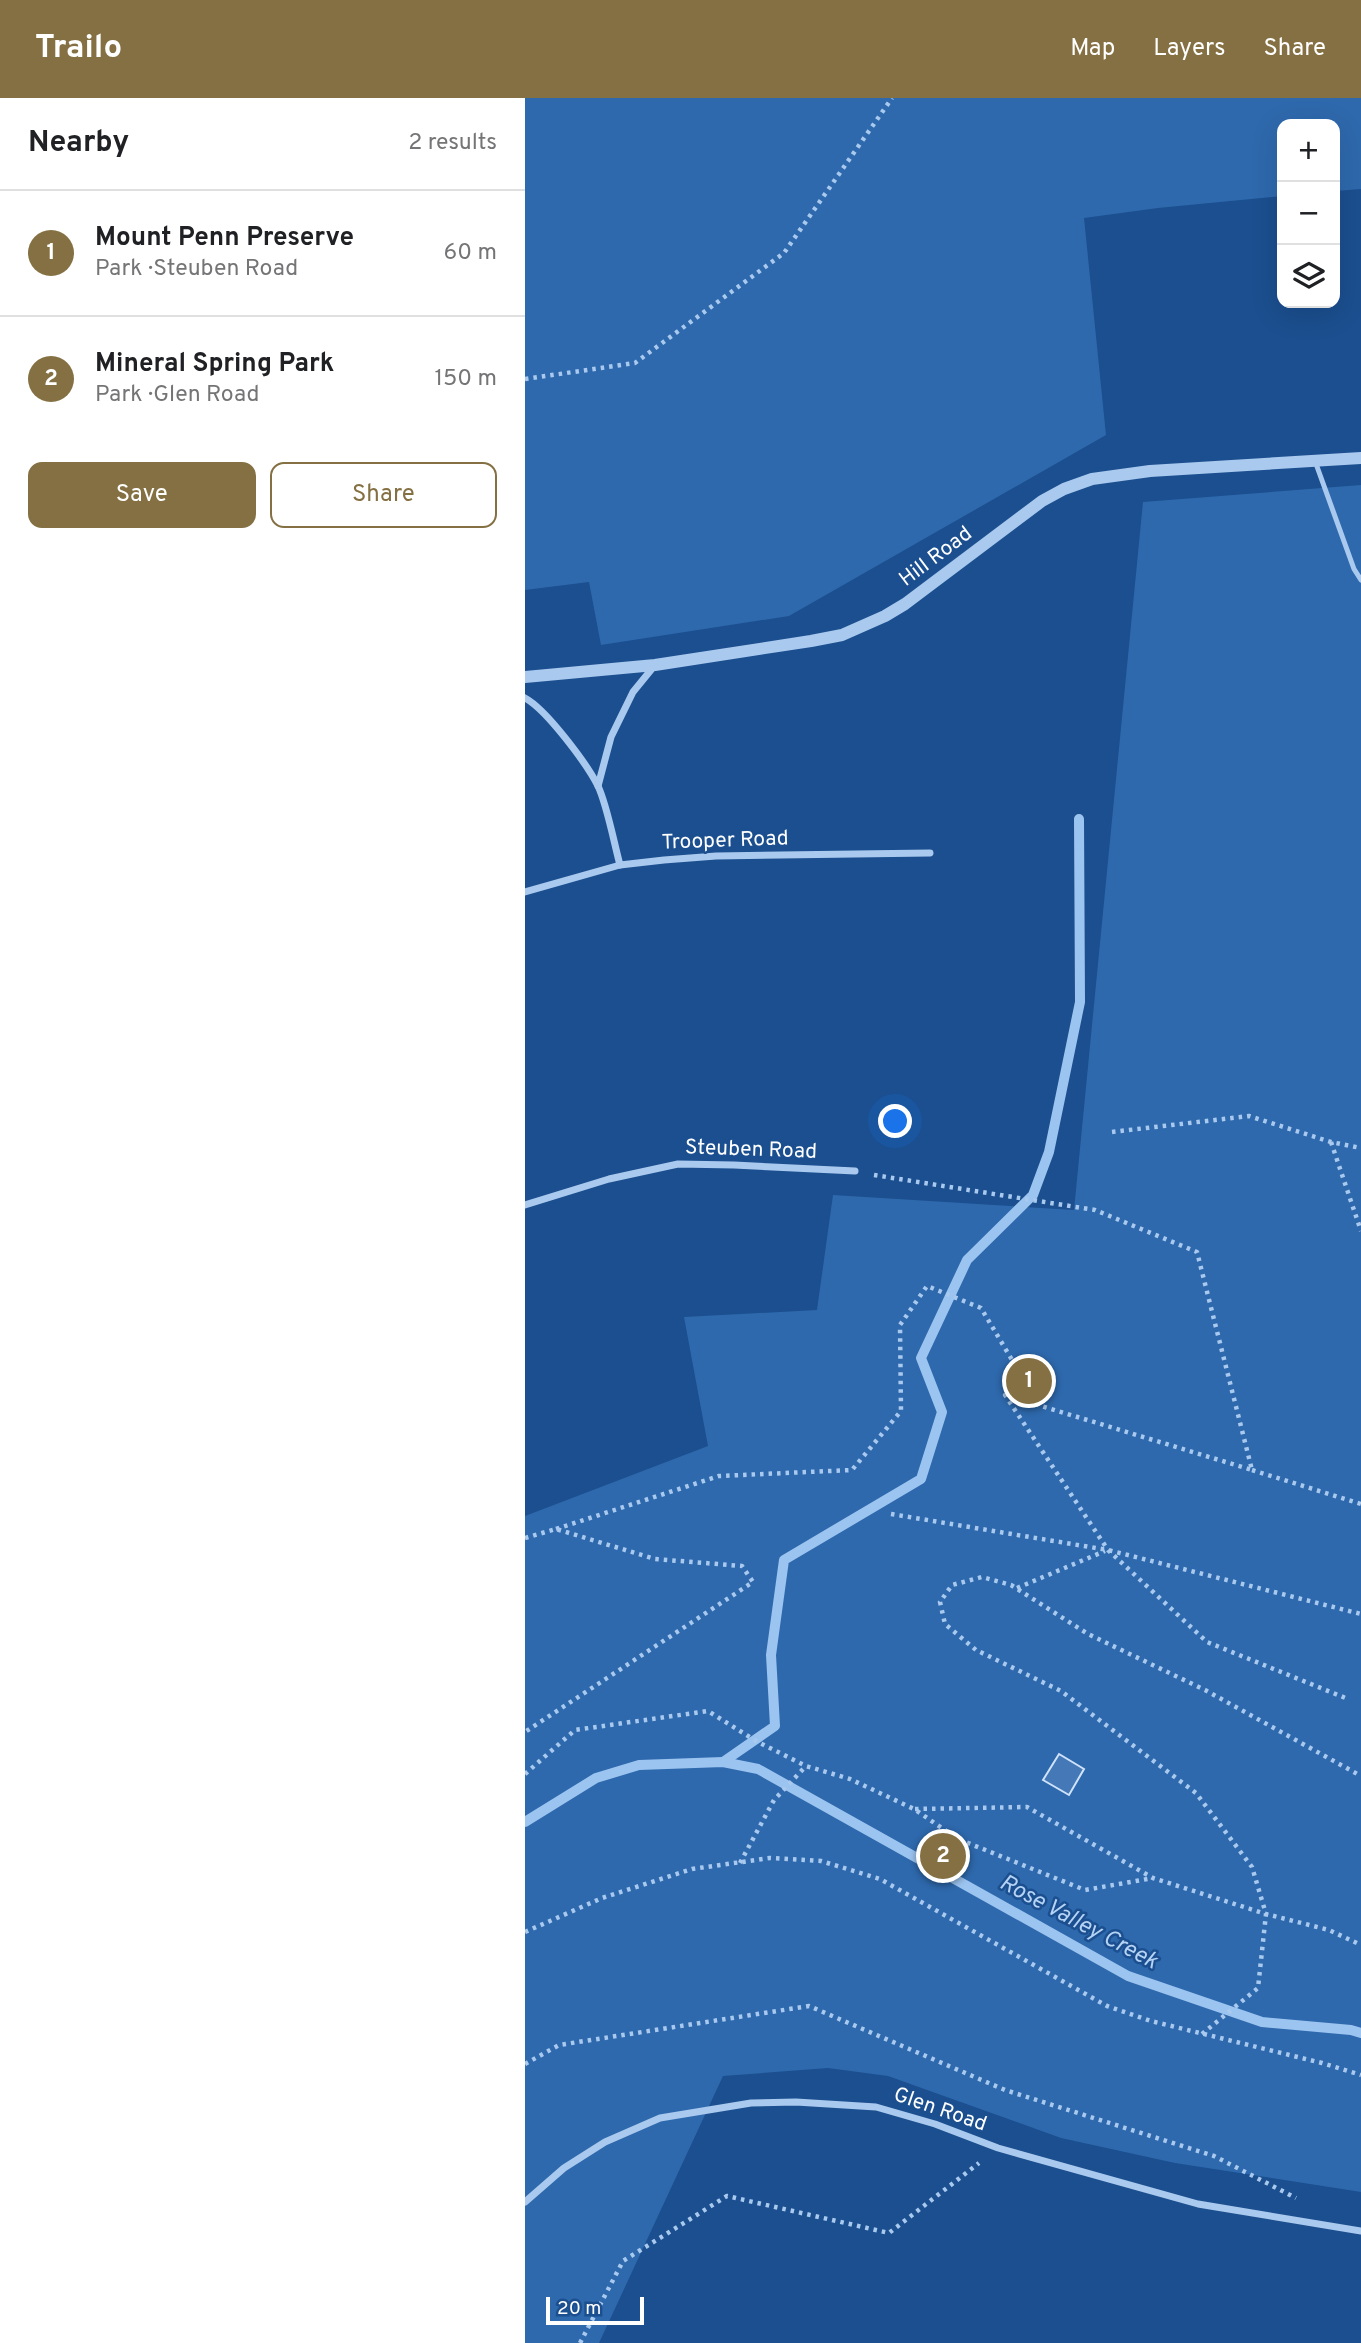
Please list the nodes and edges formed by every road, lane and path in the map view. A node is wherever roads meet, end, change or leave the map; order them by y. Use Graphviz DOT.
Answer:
graph roads {
  1 [pos="892,98"];
  2 [pos="525,379"];
  3 [pos="1361,458"];
  4 [pos="1315,461"];
  5 [pos="1361,580"];
  6 [pos="655,665"];
  7 [pos="525,677"];
  8 [pos="525,698"];
  9 [pos="598,786"];
  10 [pos="930,853"];
  11 [pos="620,865"];
  12 [pos="525,892"];
  13 [pos="1112,1132"];
  14 [pos="1331,1142"];
  15 [pos="1361,1148"];
  16 [pos="855,1171"];
  17 [pos="525,1205"];
  18 [pos="1361,1231"];
  19 [pos="1039,1406"];
  20 [pos="1252,1471"];
  21 [pos="1361,1504"];
  22 [pos="891,1514"];
  23 [pos="557,1529"];
  24 [pos="525,1538"];
  25 [pos="1108,1550"];
  26 [pos="1016,1588"];
  27 [pos="1361,1614"];
  28 [pos="1348,1699"];
  29 [pos="525,1732"];
  30 [pos="806,1766"];
  31 [pos="525,1774"];
  32 [pos="1361,1776"];
  33 [pos="914,1809"];
  34 [pos="740,1863"];
  35 [pos="1153,1878"];
  36 [pos="1266,1914"];
  37 [pos="525,1932"];
  38 [pos="1361,1945"];
  39 [pos="1202,2034"];
  40 [pos="525,2064"];
  41 [pos="1361,2075"];
  42 [pos="998,2148"];
  43 [pos="1299,2200"];
  44 [pos="525,2202"];
  45 [pos="1361,2231"];
  46 [pos="580,2343"];
  1 -- 2 [label="path"];
  3 -- 4 [label="street, Hill Road"];
  4 -- 5 [label="lane"];
  4 -- 6 [label="street, Hill Road"];
  6 -- 7 [label="street, Hill Road"];
  6 -- 9 [label="street"];
  8 -- 9 [label="street"];
  9 -- 11 [label="street"];
  10 -- 11 [label="street, Trooper Road"];
  11 -- 12 [label="street, Trooper Road"];
  13 -- 14 [label="path"];
  14 -- 15 [label="path"];
  14 -- 18 [label="path"];
  16 -- 17 [label="street, Steuben Road"];
  16 -- 20 [label="path"];
  19 -- 20 [label="path"];
  19 -- 23 [label="path"];
  19 -- 25 [label="path"];
  20 -- 21 [label="path"];
  22 -- 25 [label="path"];
  23 -- 24 [label="path"];
  23 -- 29 [label="path"];
  25 -- 26 [label="path"];
  25 -- 27 [label="path"];
  25 -- 28 [label="path"];
  26 -- 32 [label="path"];
  26 -- 36 [label="path"];
  30 -- 31 [label="path"];
  30 -- 33 [label="path"];
  30 -- 34 [label="path"];
  33 -- 35 [label="path"];
  33 -- 35 [label="path"];
  34 -- 37 [label="path"];
  34 -- 39 [label="path"];
  35 -- 36 [label="path"];
  36 -- 38 [label="path"];
  36 -- 39 [label="path"];
  39 -- 41 [label="path"];
  40 -- 43 [label="path"];
  42 -- 44 [label="street, Glen Road"];
  42 -- 45 [label="street, Glen Road"];
  42 -- 46 [label="path"];
}
